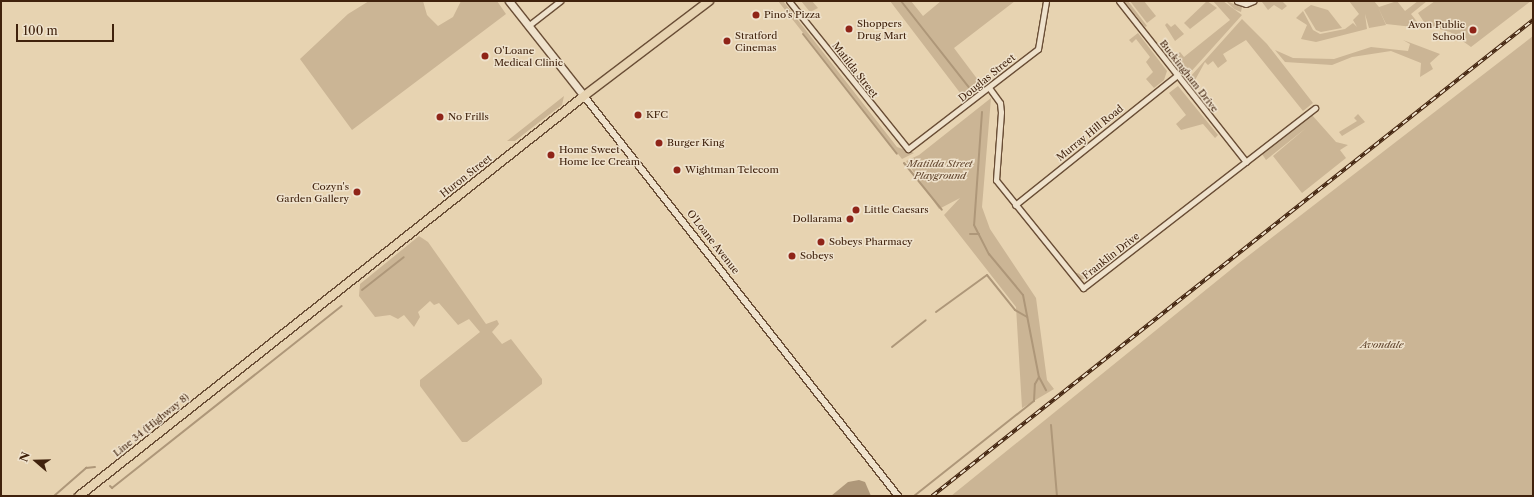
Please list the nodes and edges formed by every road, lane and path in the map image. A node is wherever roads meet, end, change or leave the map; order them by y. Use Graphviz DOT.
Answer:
graph roads {
  1 [pos="510,1"];
  2 [pos="560,1"];
  3 [pos="709,1"];
  4 [pos="789,1"];
  5 [pos="1046,1"];
  6 [pos="1119,1"];
  7 [pos="1237,1"];
  8 [pos="1253,1"];
  9 [pos="528,26"];
  10 [pos="1177,75"];
  11 [pos="990,89"];
  12 [pos="584,96"];
  13 [pos="1315,108"];
  14 [pos="908,149"];
  15 [pos="1246,162"];
  16 [pos="1014,205"];
  17 [pos="236,370"];
  18 [pos="79,496"];
  19 [pos="898,496"];
  1 -- 9 [label="main road, O'Loane Avenue"];
  2 -- 9 [label="street"];
  3 -- 12 [label="main road, Huron Street"];
  4 -- 14 [label="street, Matilda Street"];
  5 -- 11 [label="street, Douglas Street"];
  6 -- 10 [label="street, Buckingham Drive"];
  7 -- 8 [label="street"];
  9 -- 12 [label="main road, O'Loane Avenue"];
  10 -- 15 [label="street, Buckingham Drive"];
  10 -- 16 [label="street, Murray Hill Road"];
  11 -- 14 [label="street, Douglas Street"];
  11 -- 16 [label="street, Franklin Drive"];
  12 -- 17 [label="main road, Huron Street"];
  12 -- 19 [label="street, O'Loane Avenue"];
  13 -- 15 [label="street, Franklin Drive"];
  15 -- 16 [label="street, Franklin Drive"];
  17 -- 18 [label="main road, Line 34 (Highway 8)"];
}
